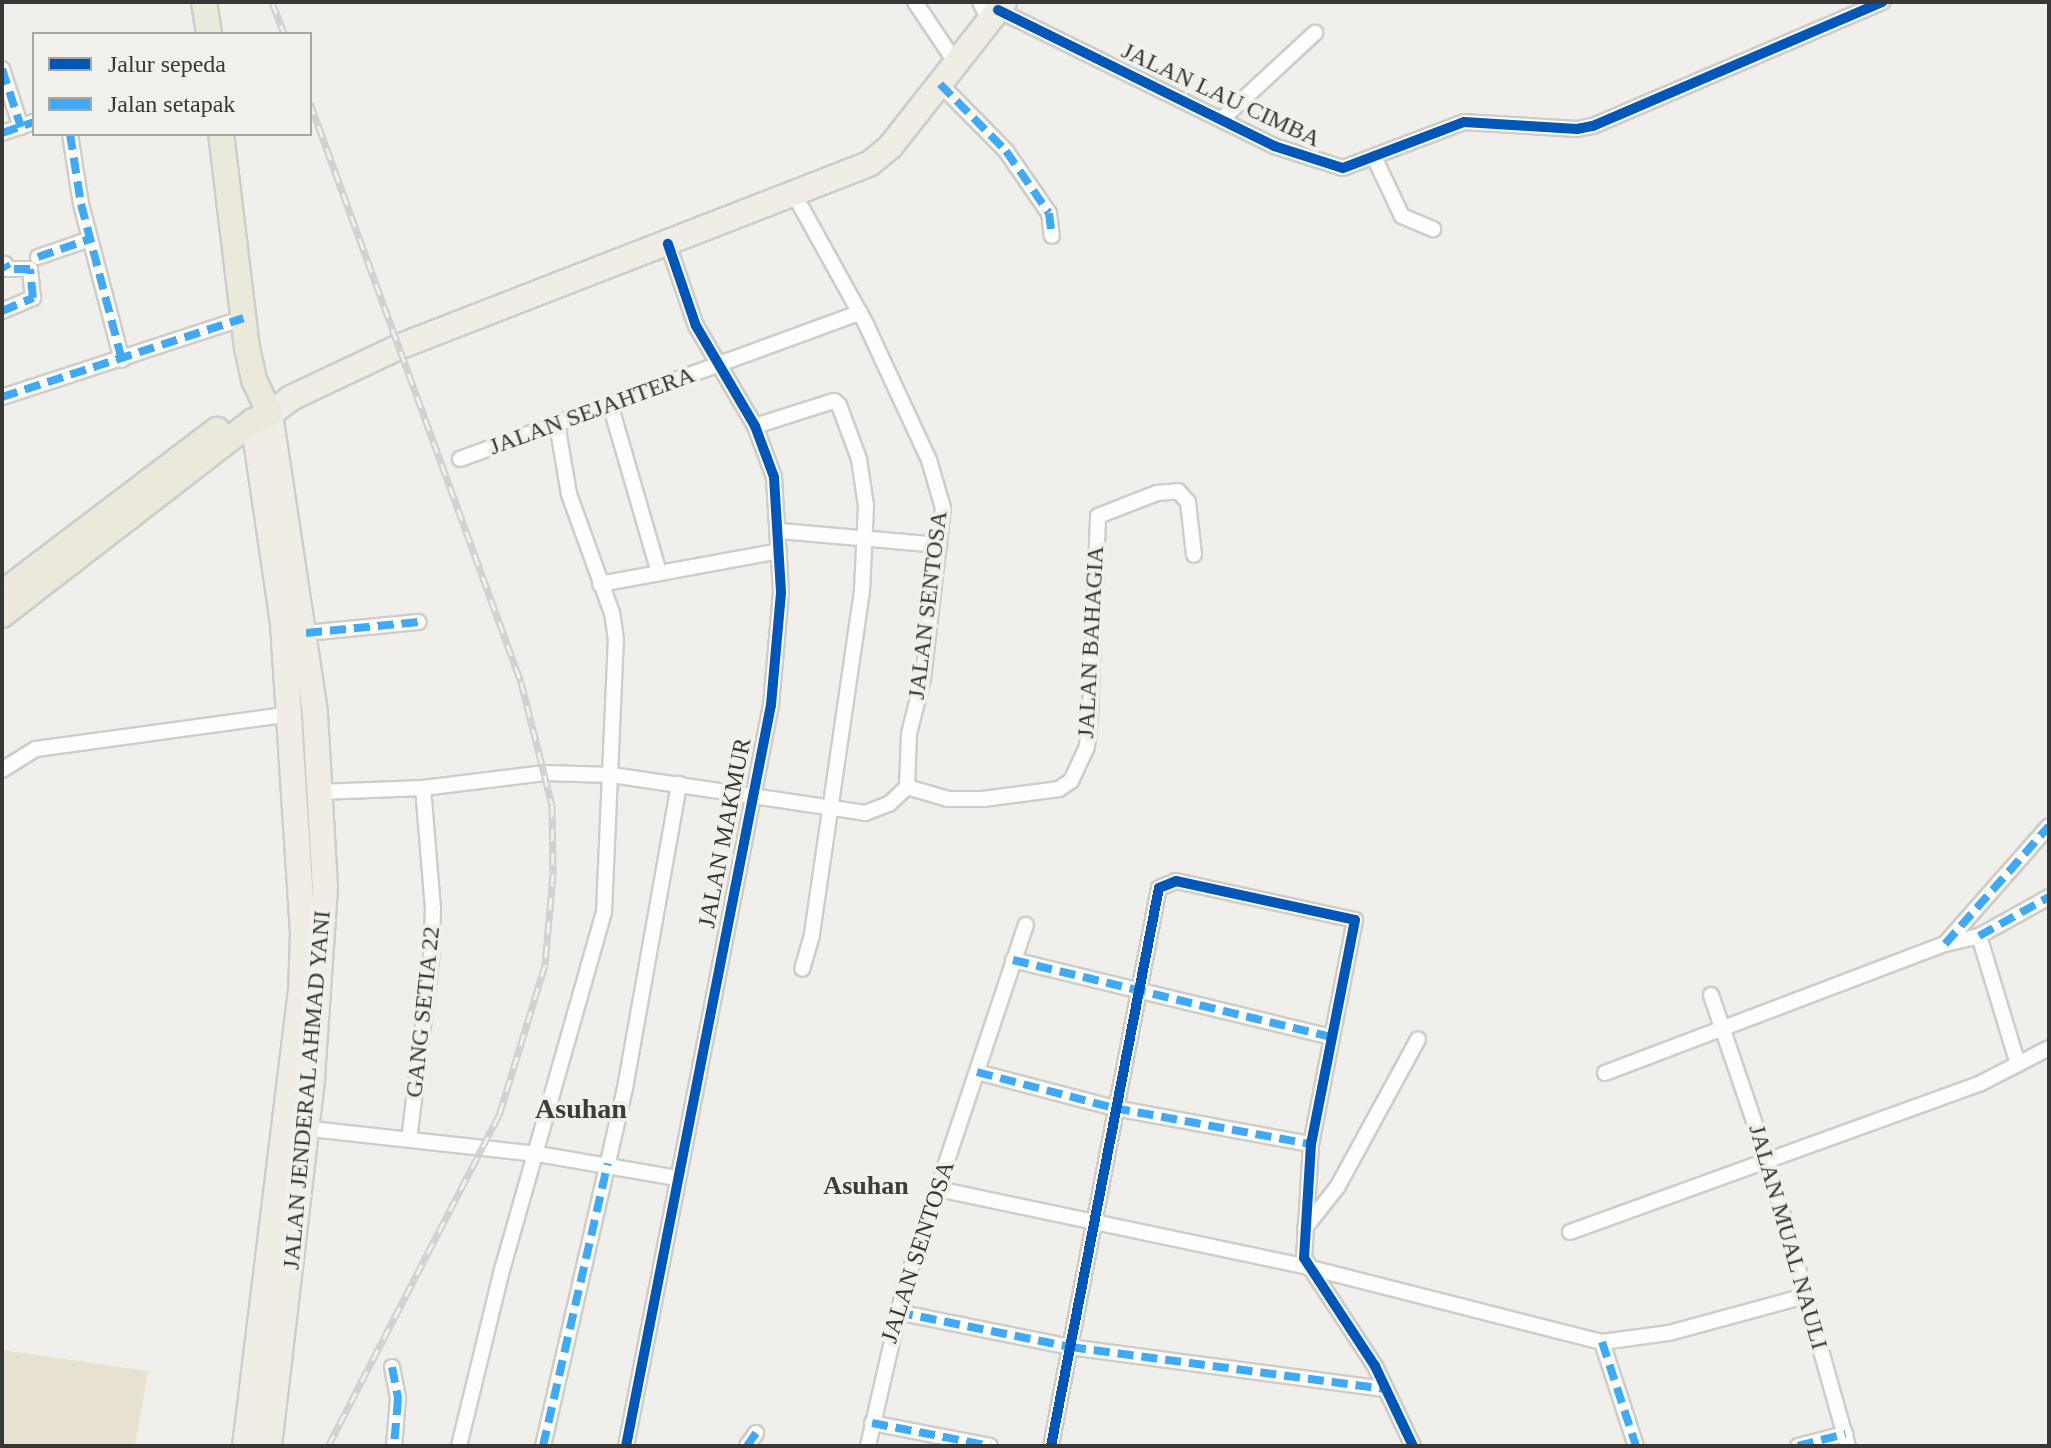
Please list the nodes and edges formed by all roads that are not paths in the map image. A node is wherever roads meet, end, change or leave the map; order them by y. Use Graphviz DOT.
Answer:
graph roads {
  1 [pos="204,2"];
  2 [pos="915,2"];
  3 [pos="1883,2"];
  4 [pos="993,8"];
  5 [pos="209,32"];
  6 [pos="1315,33"];
  7 [pos="956,63"];
  8 [pos="2,69"];
  9 [pos="940,84"];
  10 [pos="5,87"];
  11 [pos="1222,119"];
  12 [pos="28,124"];
  13 [pos="2,133"];
  14 [pos="70,136"];
  15 [pos="221,136"];
  16 [pos="1375,159"];
  17 [pos="795,196"];
  18 [pos="1433,229"];
  19 [pos="1052,236"];
  20 [pos="90,239"];
  21 [pos="668,244"];
  22 [pos="38,257"];
  23 [pos="5,264"];
  24 [pos="2,311"];
  25 [pos="860,313"];
  26 [pos="243,318"];
  27 [pos="122,360"];
  28 [pos="718,364"];
  29 [pos="2,397"];
  30 [pos="258,404"];
  31 [pos="610,404"];
  32 [pos="557,424"];
  33 [pos="755,426"];
  34 [pos="460,459"];
  35 [pos="780,531"];
  36 [pos="861,538"];
  37 [pos="939,545"];
  38 [pos="779,551"];
  39 [pos="1194,555"];
  40 [pos="659,573"];
  41 [pos="600,584"];
  42 [pos="2,593"];
  43 [pos="2,615"];
  44 [pos="418,622"];
  45 [pos="306,633"];
  46 [pos="291,714"];
  47 [pos="2,770"];
  48 [pos="612,775"];
  49 [pos="679,784"];
  50 [pos="907,787"];
  51 [pos="423,788"];
  52 [pos="319,792"];
  53 [pos="752,799"];
  54 [pos="829,808"];
  55 [pos="2049,826"];
  56 [pos="2049,897"];
  57 [pos="313,925"];
  58 [pos="1026,925"];
  59 [pos="1979,936"];
  60 [pos="1945,944"];
  61 [pos="1013,960"];
  62 [pos="802,969"];
  63 [pos="1137,993"];
  64 [pos="1711,995"];
  65 [pos="1723,1030"];
  66 [pos="1332,1037"];
  67 [pos="1418,1039"];
  68 [pos="2049,1048"];
  69 [pos="2018,1064"];
  70 [pos="977,1072"];
  71 [pos="1605,1073"];
  72 [pos="300,1078"];
  73 [pos="1114,1108"];
  74 [pos="302,1128"];
  75 [pos="409,1140"];
  76 [pos="1311,1144"];
  77 [pos="538,1154"];
  78 [pos="1768,1162"];
  79 [pos="608,1163"];
  80 [pos="677,1178"];
  81 [pos="938,1189"];
  82 [pos="1092,1223"];
  83 [pos="1304,1228"];
  84 [pos="1570,1232"];
  85 [pos="1307,1267"];
  86 [pos="1805,1296"];
  87 [pos="897,1312"];
  88 [pos="1602,1342"];
  89 [pos="1070,1347"];
  90 [pos="392,1367"];
  91 [pos="1385,1389"];
  92 [pos="872,1423"];
  93 [pos="756,1433"];
  94 [pos="1846,1440"];
  95 [pos="245,1446"];
  96 [pos="269,1446"];
  97 [pos="394,1446"];
  98 [pos="459,1446"];
  99 [pos="543,1446"];
  100 [pos="626,1446"];
  101 [pos="747,1446"];
  102 [pos="868,1446"];
  103 [pos="990,1446"];
  104 [pos="1051,1446"];
  105 [pos="1413,1446"];
  106 [pos="1636,1446"];
  107 [pos="1798,1446"];
  1 -- 5 [label="highway"];
  2 -- 7 [label="street"];
  3 -- 16 [label="street, JALAN LAU CIMBA"];
  4 -- 7 [label="main road"];
  4 -- 11 [label="street, JALAN LAU CIMBA"];
  6 -- 11 [label="street"];
  7 -- 9 [label="main road"];
  8 -- 10 [label="street"];
  9 -- 17 [label="main road"];
  9 -- 19 [label="street"];
  10 -- 12 [label="street"];
  11 -- 16 [label="street, JALAN LAU CIMBA"];
  12 -- 13 [label="street"];
  14 -- 20 [label="street"];
  15 -- 26 [label="highway"];
  16 -- 18 [label="street"];
  17 -- 21 [label="main road"];
  17 -- 25 [label="street, JALAN SENTOSA"];
  20 -- 22 [label="street"];
  20 -- 27 [label="street"];
  21 -- 28 [label="street, JALAN MAKMUR"];
  21 -- 30 [label="main road"];
  23 -- 24 [label="street"];
  25 -- 28 [label="street, JALAN SEJAHTERA"];
  25 -- 37 [label="street, JALAN SENTOSA"];
  26 -- 27 [label="street"];
  26 -- 30 [label="highway"];
  27 -- 29 [label="street"];
  28 -- 31 [label="street, JALAN SEJAHTERA"];
  28 -- 33 [label="street, JALAN MAKMUR"];
  30 -- 42 [label="highway"];
  30 -- 43 [label="highway"];
  30 -- 45 [label="main road, JALAN JENDERAL AHMAD YANI"];
  30 -- 46 [label="main road, JALAN JENDERAL AHMAD YANI"];
  31 -- 32 [label="street, JALAN SEJAHTERA"];
  31 -- 40 [label="street"];
  32 -- 34 [label="street, JALAN SEJAHTERA"];
  32 -- 41 [label="street"];
  33 -- 35 [label="street, JALAN MAKMUR"];
  33 -- 36 [label="street"];
  35 -- 36 [label="street"];
  35 -- 38 [label="street, JALAN MAKMUR"];
  36 -- 37 [label="street"];
  36 -- 54 [label="street"];
  37 -- 50 [label="street, JALAN SENTOSA"];
  38 -- 40 [label="street"];
  38 -- 53 [label="street, JALAN MAKMUR"];
  39 -- 50 [label="street, JALAN BAHAGIA"];
  40 -- 41 [label="street"];
  41 -- 48 [label="street"];
  44 -- 45 [label="street"];
  45 -- 52 [label="main road, JALAN JENDERAL AHMAD YANI"];
  46 -- 47 [label="street"];
  46 -- 57 [label="main road, JALAN JENDERAL AHMAD YANI"];
  48 -- 49 [label="street"];
  48 -- 51 [label="street"];
  48 -- 77 [label="street"];
  49 -- 53 [label="street"];
  49 -- 79 [label="street"];
  50 -- 54 [label="street"];
  51 -- 52 [label="street"];
  51 -- 75 [label="street, GANG SETIA 22"];
  52 -- 57 [label="main road, JALAN JENDERAL AHMAD YANI"];
  53 -- 54 [label="street"];
  53 -- 80 [label="street, JALAN MAKMUR"];
  54 -- 62 [label="street"];
  55 -- 60 [label="street"];
  56 -- 59 [label="street"];
  57 -- 72 [label="main road, JALAN JENDERAL AHMAD YANI"];
  58 -- 61 [label="street, JALAN SENTOSA"];
  59 -- 60 [label="street"];
  59 -- 69 [label="street"];
  60 -- 65 [label="street"];
  61 -- 63 [label="street"];
  61 -- 70 [label="street, JALAN SENTOSA"];
  63 -- 66 [label="street"];
  63 -- 66 [label="street"];
  63 -- 73 [label="street"];
  64 -- 65 [label="street, JALAN MUAL NAULI"];
  65 -- 71 [label="street"];
  65 -- 78 [label="street, JALAN MUAL NAULI"];
  66 -- 76 [label="street"];
  67 -- 83 [label="street"];
  68 -- 69 [label="street"];
  69 -- 78 [label="street"];
  70 -- 73 [label="street"];
  70 -- 81 [label="street, JALAN SENTOSA"];
  72 -- 74 [label="main road, JALAN JENDERAL AHMAD YANI"];
  72 -- 95 [label="main road, JALAN JENDERAL AHMAD YANI"];
  73 -- 76 [label="street"];
  73 -- 82 [label="street"];
  74 -- 75 [label="street"];
  74 -- 96 [label="main road, JALAN JENDERAL AHMAD YANI"];
  75 -- 77 [label="street"];
  76 -- 83 [label="street"];
  77 -- 79 [label="street"];
  77 -- 98 [label="street"];
  78 -- 84 [label="street"];
  78 -- 86 [label="street, JALAN MUAL NAULI"];
  79 -- 80 [label="street"];
  79 -- 99 [label="street"];
  80 -- 100 [label="street, JALAN MAKMUR"];
  81 -- 82 [label="street"];
  81 -- 87 [label="street, JALAN SENTOSA"];
  82 -- 85 [label="street"];
  82 -- 89 [label="street"];
  83 -- 85 [label="street"];
  85 -- 88 [label="street"];
  85 -- 91 [label="street"];
  86 -- 88 [label="street"];
  86 -- 94 [label="street, JALAN MUAL NAULI"];
  87 -- 89 [label="street"];
  87 -- 92 [label="street, JALAN SENTOSA"];
  88 -- 106 [label="street"];
  89 -- 91 [label="street"];
  89 -- 104 [label="street"];
  90 -- 97 [label="street"];
  91 -- 105 [label="street"];
  92 -- 102 [label="street, JALAN SENTOSA"];
  92 -- 103 [label="street"];
  93 -- 101 [label="street"];
  94 -- 107 [label="street"];
}
